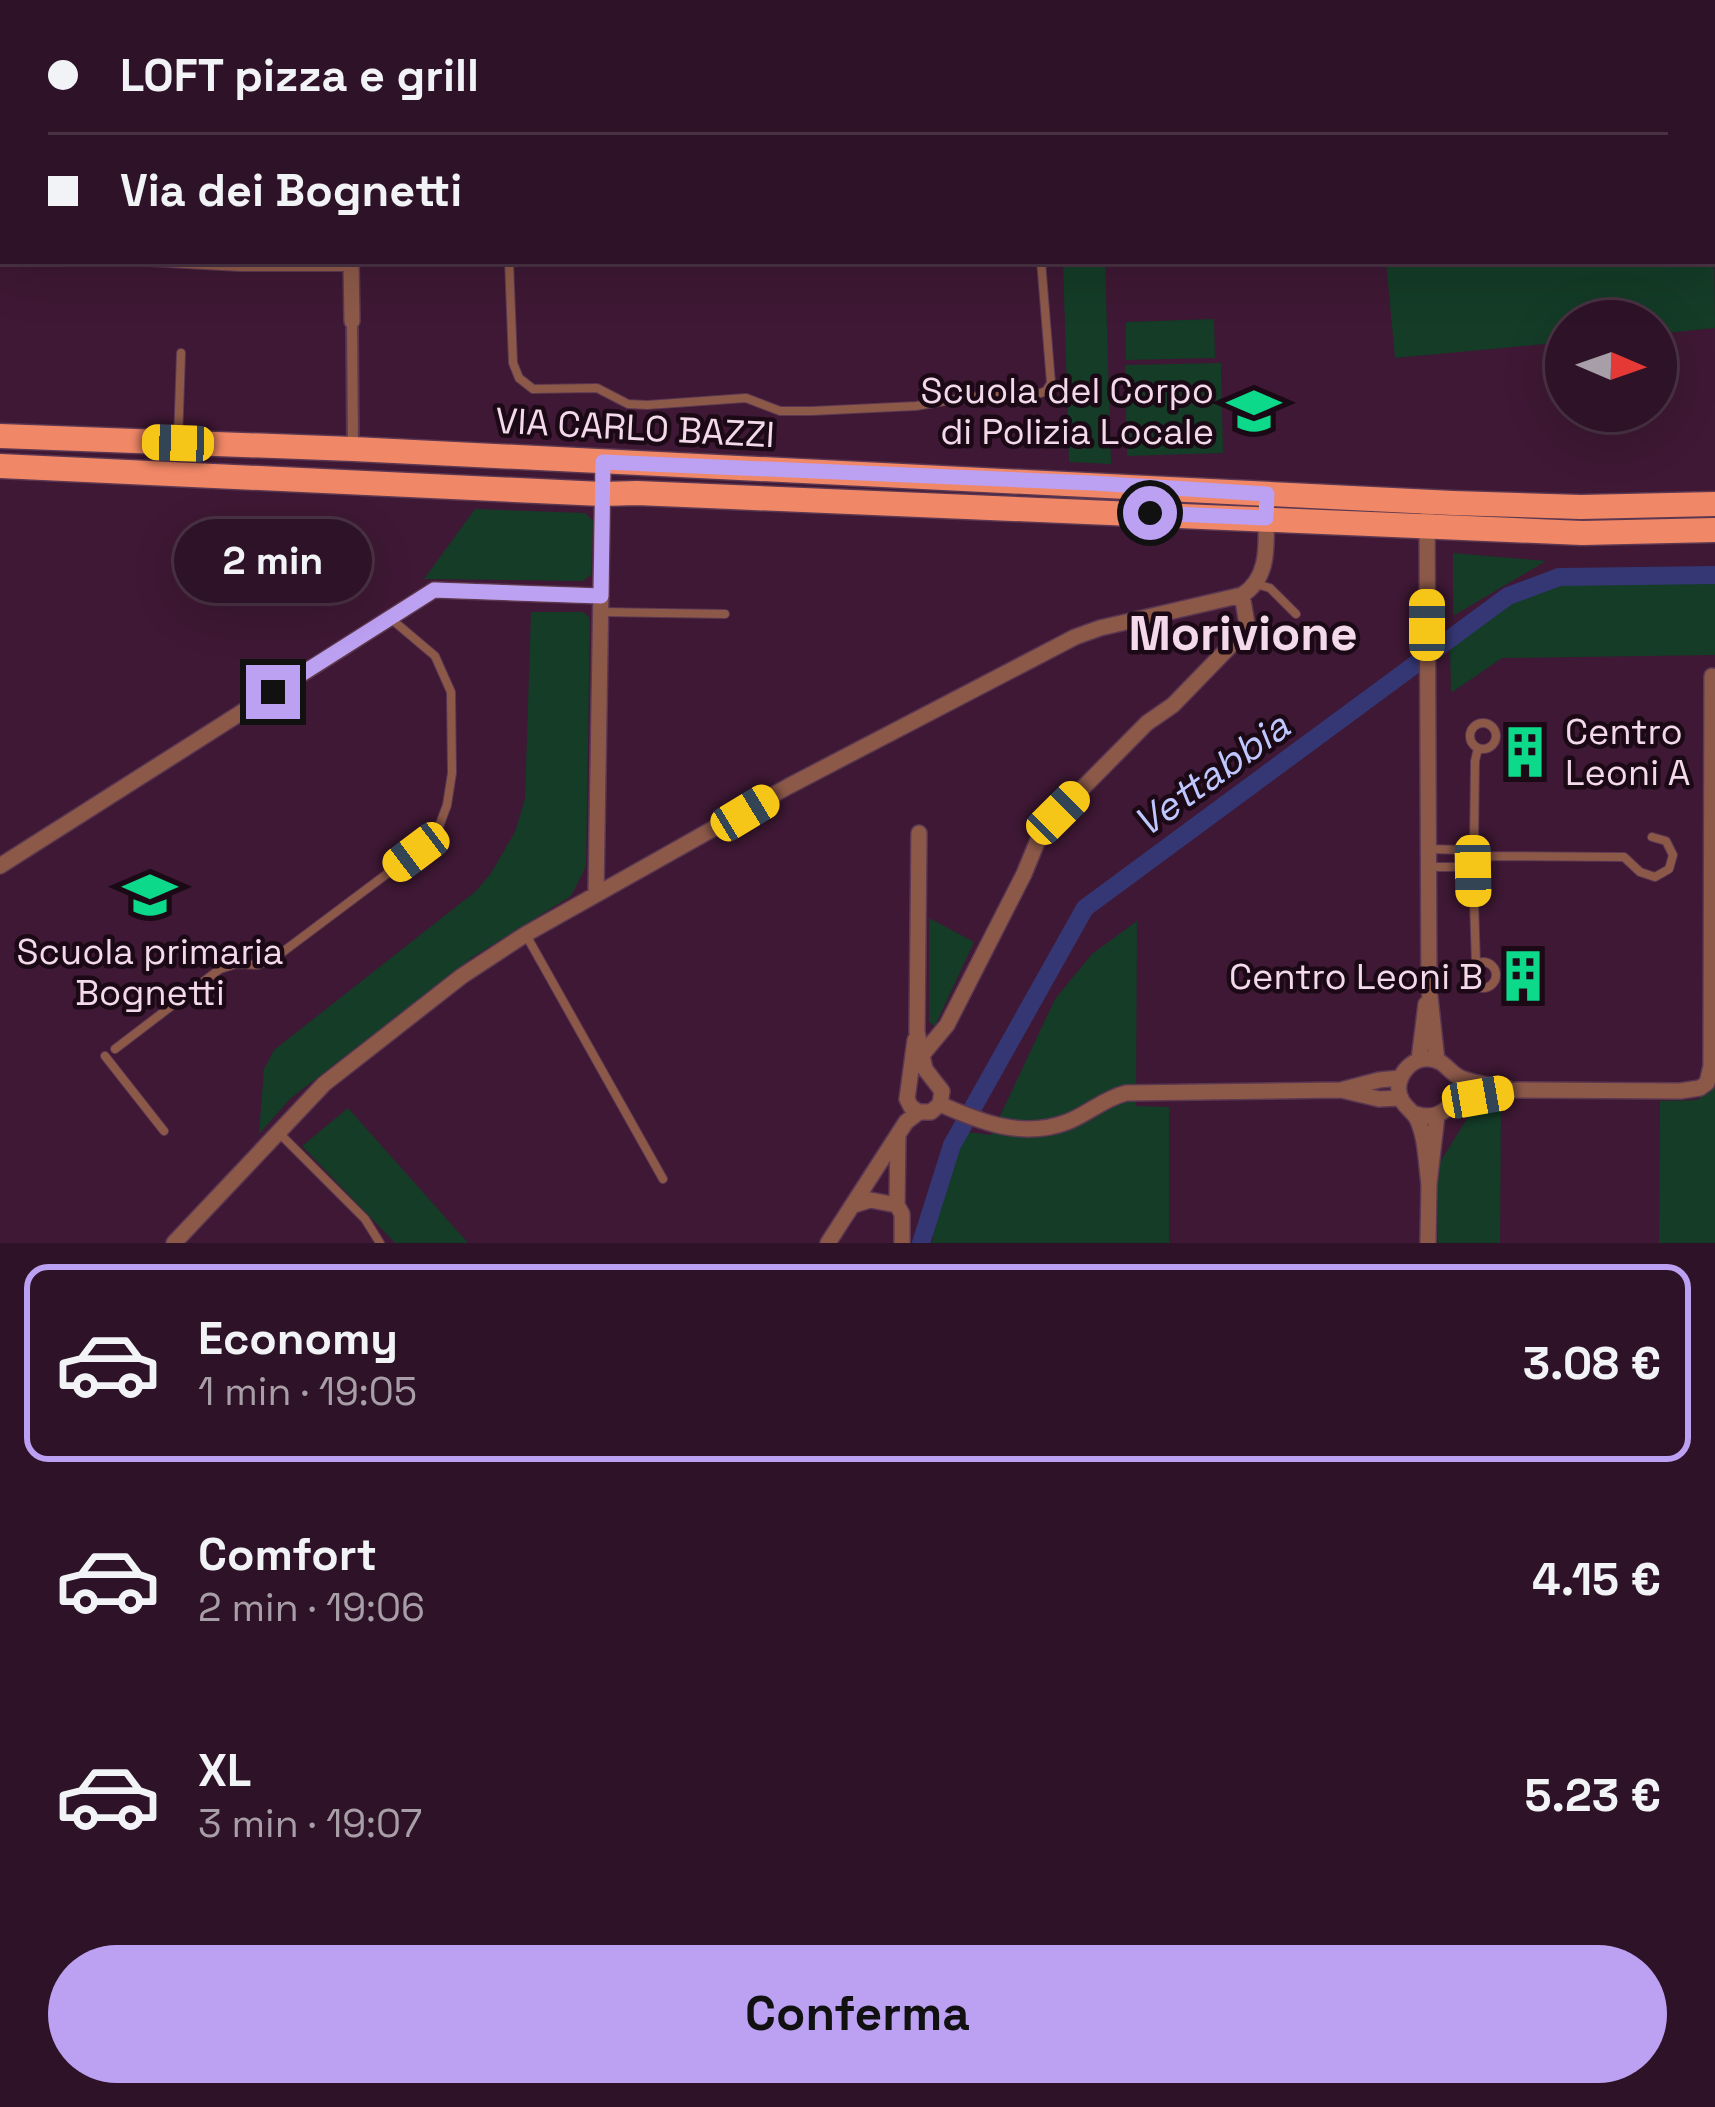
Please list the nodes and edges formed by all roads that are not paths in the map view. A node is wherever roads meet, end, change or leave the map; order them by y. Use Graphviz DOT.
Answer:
graph roads {
  1 [pos="186,264"];
  2 [pos="351,264"];
  3 [pos="508,264"];
  4 [pos="1041,264"];
  5 [pos="352,321"];
  6 [pos="181,352"];
  7 [pos="0,436"];
  8 [pos="178,443"];
  9 [pos="352,449"];
  10 [pos="603,462"];
  11 [pos="0,466"];
  12 [pos="602,494"];
  13 [pos="1715,504"];
  14 [pos="1266,506"];
  15 [pos="1428,514"];
  16 [pos="1715,530"];
  17 [pos="1249,590"];
  18 [pos="601,604"];
  19 [pos="725,614"];
  20 [pos="1296,614"];
  21 [pos="390,618"];
  22 [pos="1712,676"];
  23 [pos="1478,748"];
  24 [pos="919,833"];
  25 [pos="1652,837"];
  26 [pos="1474,844"];
  27 [pos="1463,850"];
  28 [pos="1487,856"];
  29 [pos="1428,858"];
  30 [pos="0,866"];
  31 [pos="1469,869"];
  32 [pos="596,893"];
  33 [pos="526,934"];
  34 [pos="1476,964"];
  35 [pos="1429,988"];
  36 [pos="917,1031"];
  37 [pos="115,1049"];
  38 [pos="922,1055"];
  39 [pos="105,1056"];
  40 [pos="1419,1060"];
  41 [pos="1437,1060"];
  42 [pos="1454,1076"];
  43 [pos="1400,1078"];
  44 [pos="934,1081"];
  45 [pos="910,1086"];
  46 [pos="1341,1090"];
  47 [pos="1516,1090"];
  48 [pos="1401,1098"];
  49 [pos="1453,1102"];
  50 [pos="943,1106"];
  51 [pos="919,1112"];
  52 [pos="1415,1114"];
  53 [pos="1437,1115"];
  54 [pos="164,1131"];
  55 [pos="278,1131"];
  56 [pos="898,1132"];
  57 [pos="663,1179"];
  58 [pos="1429,1184"];
  59 [pos="854,1205"];
  60 [pos="897,1205"];
  61 [pos="174,1243"];
  62 [pos="380,1243"];
  63 [pos="828,1243"];
  64 [pos="902,1243"];
  65 [pos="1428,1243"];
  1 -- 2 [label="lane"];
  2 -- 5 [label="street"];
  3 -- 4 [label="lane"];
  5 -- 9 [label="street"];
  6 -- 8 [label="lane"];
  7 -- 8 [label="main road, VIA CARLO BAZZI"];
  8 -- 9 [label="main road, VIA CARLO BAZZI"];
  9 -- 10 [label="main road, VIA CARLO BAZZI"];
  10 -- 12 [label="street"];
  10 -- 14 [label="main road, VIA CARLO BAZZI"];
  11 -- 12 [label="main road, VIA CARLO BAZZI"];
  12 -- 14 [label="main road, VIA CARLO BAZZI"];
  12 -- 18 [label="street"];
  13 -- 15 [label="main road, VIA CARLO BAZZI"];
  14 -- 15 [label="main road, VIA CARLO BAZZI"];
  14 -- 17 [label="street"];
  15 -- 16 [label="main road, VIA CARLO BAZZI"];
  15 -- 29 [label="street"];
  17 -- 20 [label="lane"];
  17 -- 32 [label="street"];
  17 -- 38 [label="street"];
  18 -- 19 [label="lane"];
  18 -- 21 [label="street"];
  18 -- 32 [label="street"];
  21 -- 30 [label="street"];
  21 -- 37 [label="lane"];
  22 -- 47 [label="street"];
  23 -- 26 [label="lane"];
  24 -- 36 [label="street"];
  25 -- 28 [label="lane"];
  26 -- 27 [label="lane"];
  26 -- 28 [label="lane"];
  27 -- 29 [label="lane"];
  27 -- 31 [label="lane"];
  28 -- 31 [label="lane"];
  29 -- 31 [label="lane"];
  29 -- 35 [label="street"];
  31 -- 34 [label="lane"];
  32 -- 33 [label="street"];
  33 -- 55 [label="street"];
  33 -- 57 [label="lane"];
  35 -- 40 [label="street"];
  35 -- 41 [label="street"];
  36 -- 38 [label="street"];
  36 -- 45 [label="street"];
  38 -- 44 [label="street"];
  39 -- 54 [label="lane"];
  40 -- 41 [label="street"];
  40 -- 43 [label="street"];
  41 -- 42 [label="street"];
  42 -- 47 [label="street"];
  42 -- 49 [label="street"];
  43 -- 46 [label="street"];
  43 -- 48 [label="street"];
  44 -- 45 [label="street"];
  44 -- 50 [label="street"];
  45 -- 51 [label="street"];
  46 -- 48 [label="street"];
  46 -- 50 [label="street"];
  47 -- 49 [label="street"];
  48 -- 52 [label="street"];
  49 -- 53 [label="street"];
  50 -- 51 [label="street"];
  51 -- 56 [label="street"];
  52 -- 53 [label="street"];
  52 -- 58 [label="street"];
  53 -- 58 [label="street"];
  55 -- 61 [label="street"];
  55 -- 62 [label="lane"];
  56 -- 59 [label="street"];
  56 -- 60 [label="street"];
  58 -- 65 [label="street"];
  59 -- 60 [label="street"];
  59 -- 63 [label="street"];
  60 -- 64 [label="street"];
}
